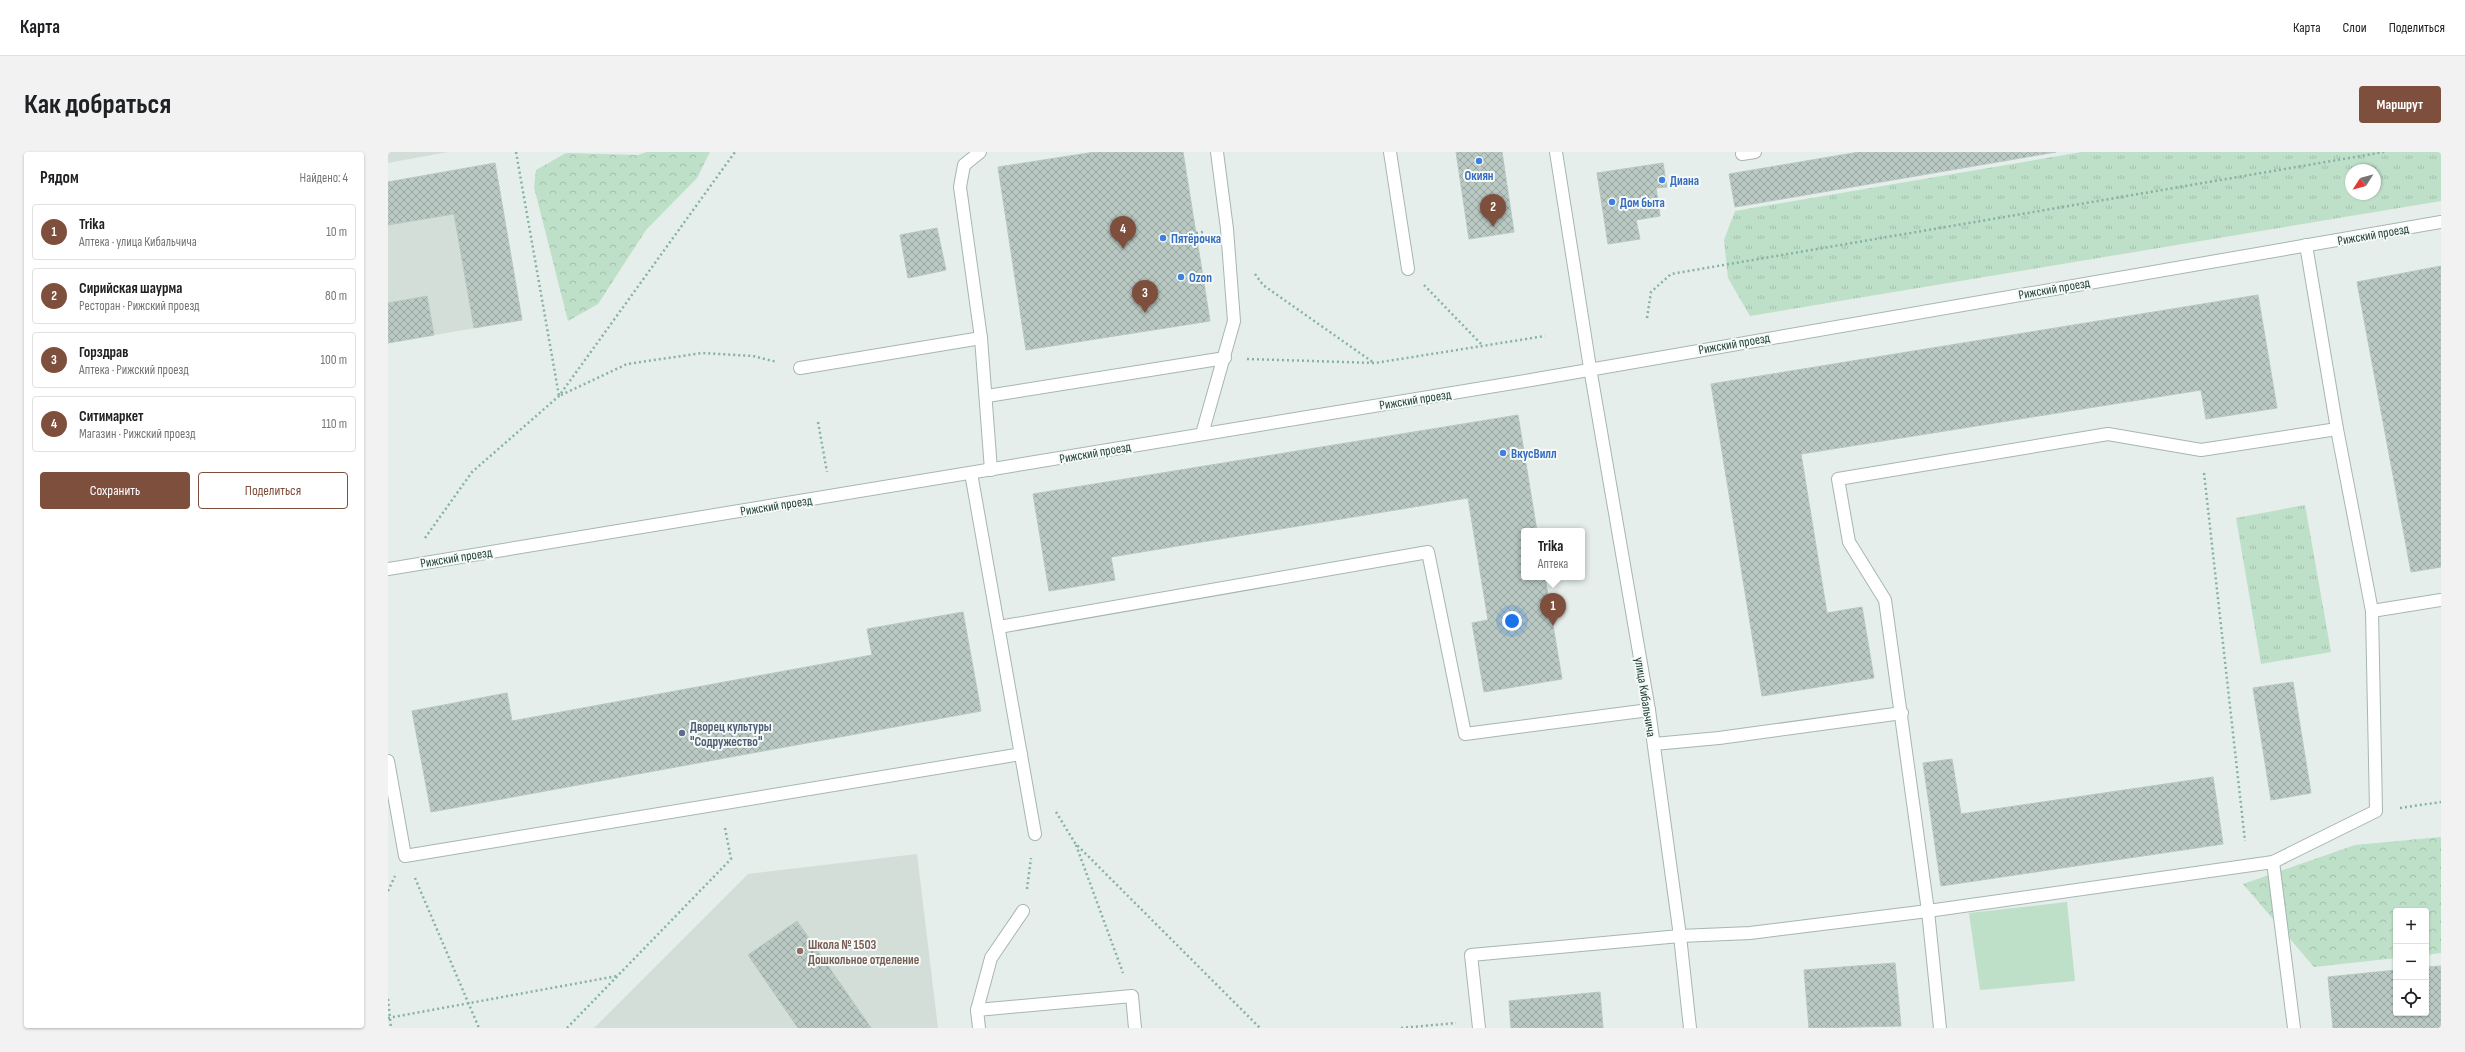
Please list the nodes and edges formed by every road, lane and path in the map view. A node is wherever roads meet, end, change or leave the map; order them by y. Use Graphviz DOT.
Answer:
graph roads {
  1 [pos="516,152"];
  2 [pos="735,152"];
  3 [pos="980,152"];
  4 [pos="1217,152"];
  5 [pos="1390,152"];
  6 [pos="1556,152"];
  7 [pos="1755,152"];
  8 [pos="2384,152"];
  9 [pos="1742,154"];
  10 [pos="2441,222"];
  11 [pos="2306,245"];
  12 [pos="1408,269"];
  13 [pos="1255,272"];
  14 [pos="1647,318"];
  15 [pos="1544,336"];
  16 [pos="981,338"];
  17 [pos="1483,346"];
  18 [pos="1225,358"];
  19 [pos="1375,363"];
  20 [pos="800,368"];
  21 [pos="1590,368"];
  22 [pos="559,396"];
  23 [pos="987,396"];
  24 [pos="818,422"];
  25 [pos="2337,429"];
  26 [pos="1202,434"];
  27 [pos="2201,450"];
  28 [pos="991,470"];
  29 [pos="971,473"];
  30 [pos="831,496"];
  31 [pos="425,538"];
  32 [pos="388,569"];
  33 [pos="2441,600"];
  34 [pos="2372,611"];
  35 [pos="998,627"];
  36 [pos="1649,710"];
  37 [pos="1902,713"];
  38 [pos="1654,744"];
  39 [pos="1021,754"];
  40 [pos="388,762"];
  41 [pos="2441,802"];
  42 [pos="720,804"];
  43 [pos="1054,808"];
  44 [pos="2376,811"];
  45 [pos="1035,834"];
  46 [pos="1075,843"];
  47 [pos="405,856"];
  48 [pos="2273,862"];
  49 [pos="2248,866"];
  50 [pos="1023,911"];
  51 [pos="1928,911"];
  52 [pos="1680,936"];
  53 [pos="617,976"];
  54 [pos="1132,996"];
  55 [pos="388,999"];
  56 [pos="468,1003"];
  57 [pos="977,1010"];
  58 [pos="389,1018"];
  59 [pos="1478,1025"];
  60 [pos="391,1028"];
  61 [pos="479,1028"];
  62 [pos="567,1028"];
  63 [pos="979,1028"];
  64 [pos="1135,1028"];
  65 [pos="1260,1028"];
  66 [pos="1401,1028"];
  67 [pos="1690,1028"];
  68 [pos="1940,1028"];
  69 [pos="2294,1028"];
  1 -- 22 [label="path"];
  2 -- 22 [label="path"];
  3 -- 16 [label="street"];
  4 -- 18 [label="street"];
  5 -- 12 [label="street"];
  6 -- 21 [label="street, улица Кибальчича"];
  7 -- 9 [label="street"];
  8 -- 14 [label="path"];
  10 -- 11 [label="street, Рижский проезд"];
  11 -- 21 [label="street, Рижский проезд"];
  11 -- 25 [label="street"];
  12 -- 17 [label="path"];
  13 -- 19 [label="path"];
  15 -- 17 [label="path"];
  16 -- 20 [label="street"];
  16 -- 23 [label="street"];
  17 -- 19 [label="path"];
  18 -- 19 [label="path"];
  18 -- 23 [label="street"];
  18 -- 26 [label="street"];
  20 -- 22 [label="path"];
  21 -- 26 [label="street, Рижский проезд"];
  21 -- 36 [label="street, улица Кибальчича"];
  22 -- 31 [label="path"];
  23 -- 28 [label="street"];
  24 -- 30 [label="path"];
  25 -- 27 [label="street"];
  25 -- 34 [label="street"];
  26 -- 28 [label="street, Рижский проезд"];
  27 -- 37 [label="street"];
  27 -- 49 [label="path"];
  28 -- 29 [label="street, Рижский проезд"];
  29 -- 30 [label="street, Рижский проезд"];
  29 -- 35 [label="street"];
  30 -- 32 [label="street, Рижский проезд"];
  33 -- 34 [label="street"];
  34 -- 44 [label="street"];
  35 -- 36 [label="street"];
  35 -- 39 [label="street"];
  36 -- 38 [label="street, улица Кибальчича"];
  37 -- 38 [label="street"];
  37 -- 51 [label="street"];
  38 -- 52 [label="street, улица Кибальчича"];
  39 -- 42 [label="street"];
  39 -- 45 [label="street"];
  40 -- 47 [label="street"];
  41 -- 44 [label="path"];
  42 -- 47 [label="street"];
  42 -- 53 [label="path"];
  43 -- 46 [label="path"];
  44 -- 48 [label="street"];
  45 -- 50 [label="path"];
  46 -- 54 [label="path"];
  46 -- 65 [label="path"];
  47 -- 56 [label="path"];
  48 -- 49 [label="street"];
  48 -- 69 [label="street"];
  49 -- 51 [label="street"];
  50 -- 57 [label="street"];
  51 -- 52 [label="street"];
  51 -- 68 [label="street"];
  52 -- 59 [label="street"];
  52 -- 67 [label="street, улица Кибальчича"];
  53 -- 56 [label="path"];
  53 -- 62 [label="path"];
  54 -- 57 [label="street"];
  54 -- 64 [label="street"];
  55 -- 58 [label="path"];
  56 -- 58 [label="path"];
  56 -- 61 [label="path"];
  57 -- 63 [label="street"];
  58 -- 60 [label="path"];
  59 -- 66 [label="path"];
}
